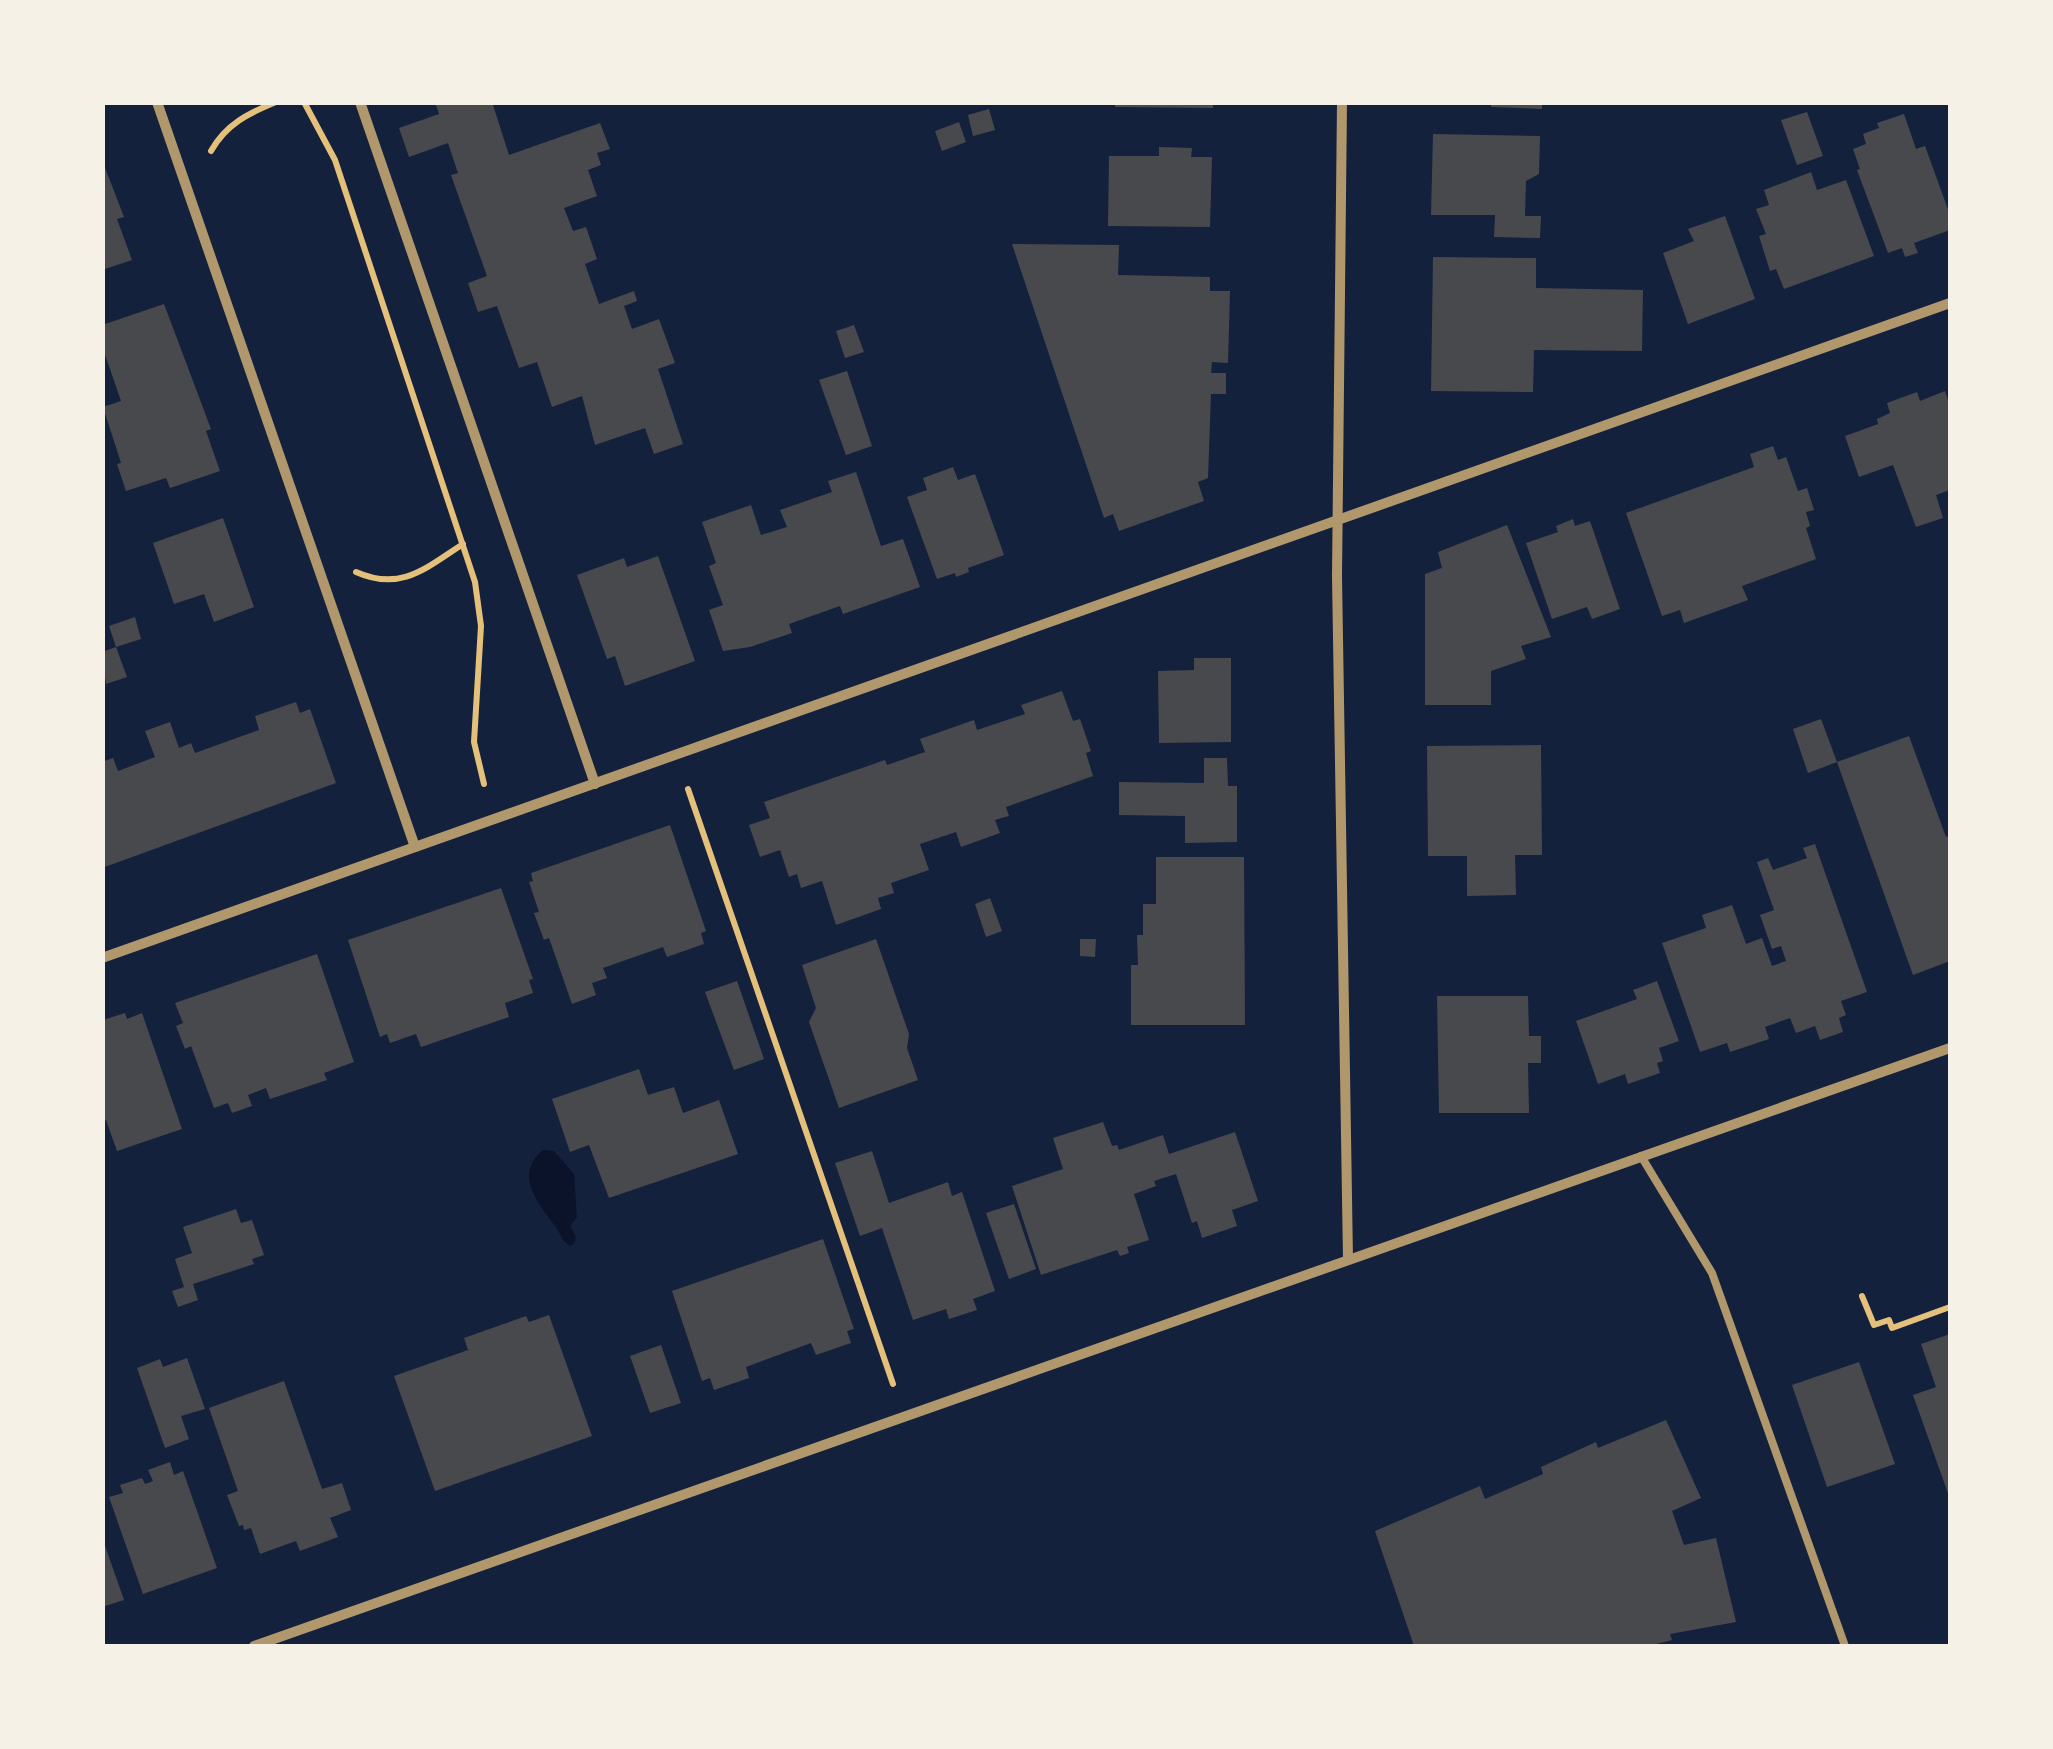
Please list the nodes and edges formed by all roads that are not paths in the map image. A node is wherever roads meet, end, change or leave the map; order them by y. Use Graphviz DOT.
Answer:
graph roads {
  1 [pos="156,102"];
  2 [pos="360,102"];
  3 [pos="1342,102"];
  4 [pos="1950,303"];
  5 [pos="1336,520"];
  6 [pos="595,784"];
  7 [pos="416,848"];
  8 [pos="102,958"];
  9 [pos="1950,1048"];
  10 [pos="1642,1156"];
  11 [pos="1348,1259"];
  12 [pos="254,1646"];
  13 [pos="1845,1646"];
  1 -- 7 [label="street"];
  2 -- 6 [label="street"];
  3 -- 5 [label="street"];
  4 -- 5 [label="street"];
  5 -- 6 [label="street"];
  5 -- 11 [label="street"];
  6 -- 7 [label="street"];
  7 -- 8 [label="street"];
  9 -- 10 [label="street"];
  10 -- 11 [label="street"];
  10 -- 13 [label="lane"];
  11 -- 12 [label="street"];
}
